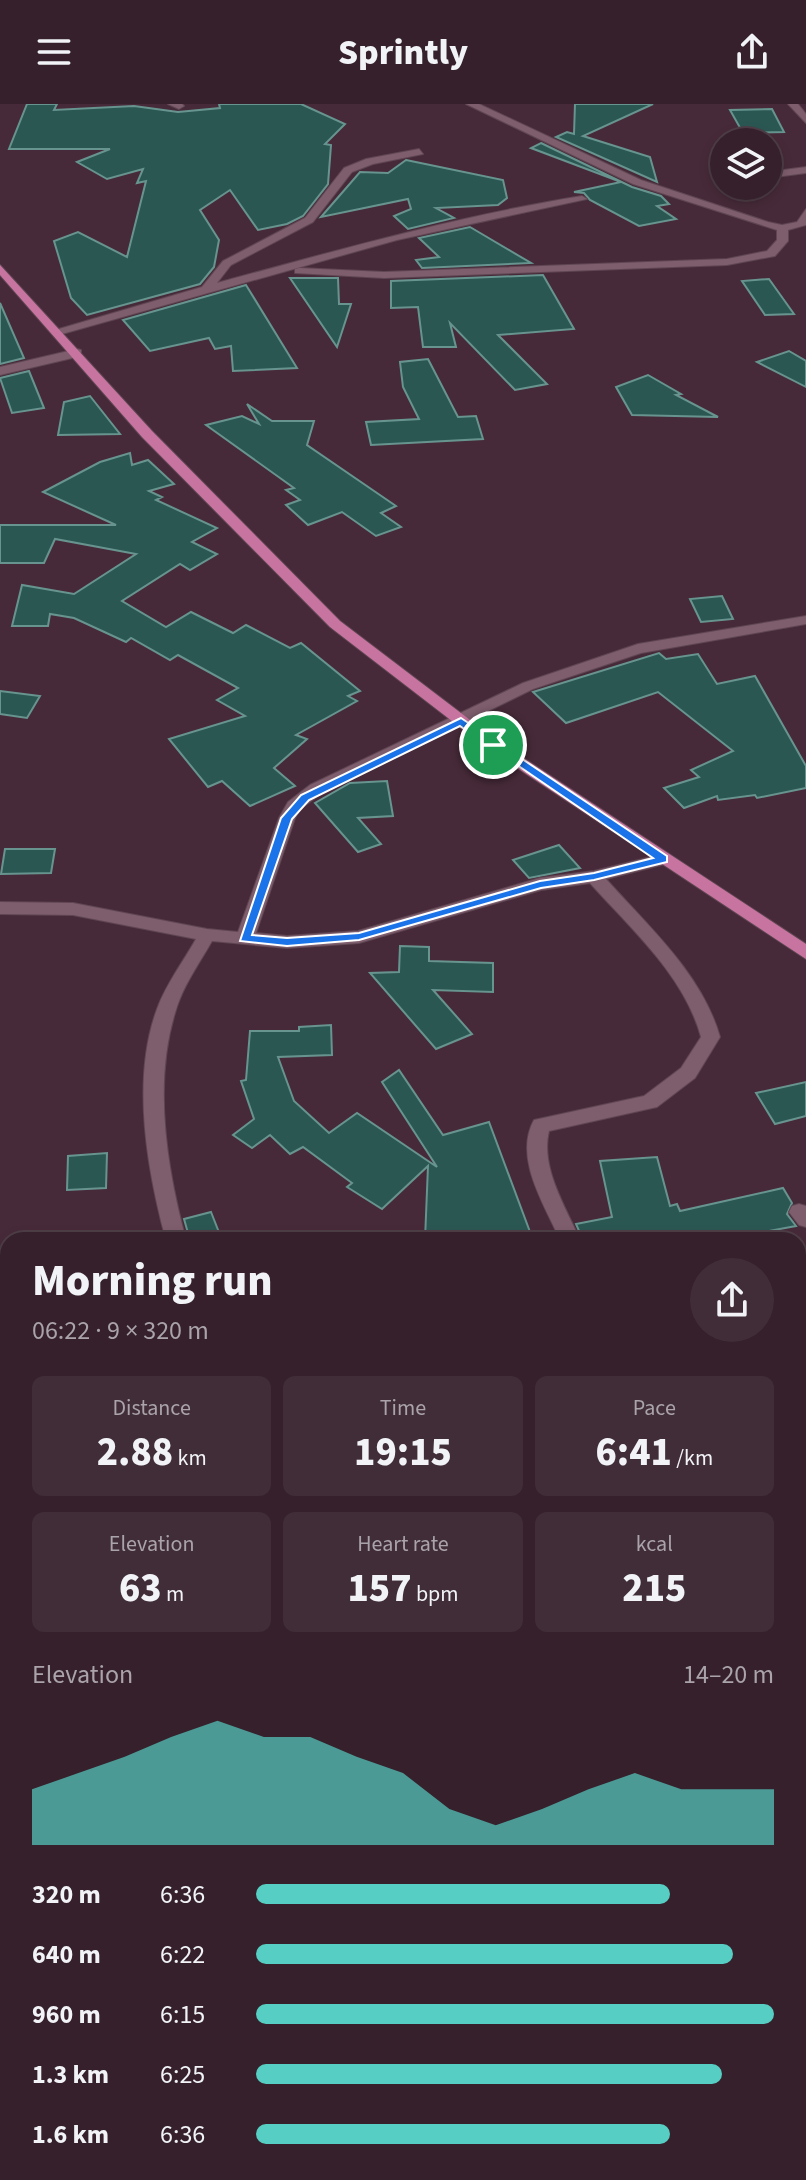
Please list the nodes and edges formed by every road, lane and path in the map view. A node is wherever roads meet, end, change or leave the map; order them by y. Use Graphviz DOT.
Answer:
graph roads {
  1 [pos="471,104"];
  2 [pos="793,104"];
  3 [pos="806,120"];
  4 [pos="419,152"];
  5 [pos="806,170"];
  6 [pos="782,173"];
  7 [pos="582,199"];
  8 [pos="806,212"];
  9 [pos="782,228"];
  10 [pos="0,268"];
  11 [pos="279,270"];
  12 [pos="206,290"];
  13 [pos="58,331"];
  14 [pos="77,353"];
  15 [pos="0,371"];
  16 [pos="806,620"];
  17 [pos="461,721"];
  18 [pos="663,859"];
  19 [pos="594,877"];
  20 [pos="0,908"];
  21 [pos="207,935"];
  22 [pos="245,938"];
  23 [pos="806,953"];
  24 [pos="173,1232"];
  25 [pos="567,1232"];
  1 -- 9 [label="street"];
  2 -- 3 [label="street"];
  4 -- 12 [label="street"];
  5 -- 6 [label="street"];
  7 -- 11 [label="street"];
  8 -- 9 [label="street"];
  9 -- 11 [label="street"];
  10 -- 13 [label="main road"];
  11 -- 12 [label="street"];
  12 -- 13 [label="street"];
  13 -- 14 [label="main road"];
  14 -- 15 [label="street"];
  14 -- 17 [label="main road"];
  16 -- 17 [label="street"];
  17 -- 18 [label="main road"];
  17 -- 22 [label="street"];
  18 -- 19 [label="street"];
  18 -- 23 [label="main road"];
  19 -- 22 [label="street"];
  19 -- 25 [label="street"];
  20 -- 21 [label="street"];
  21 -- 22 [label="street"];
  21 -- 24 [label="street"];
}
